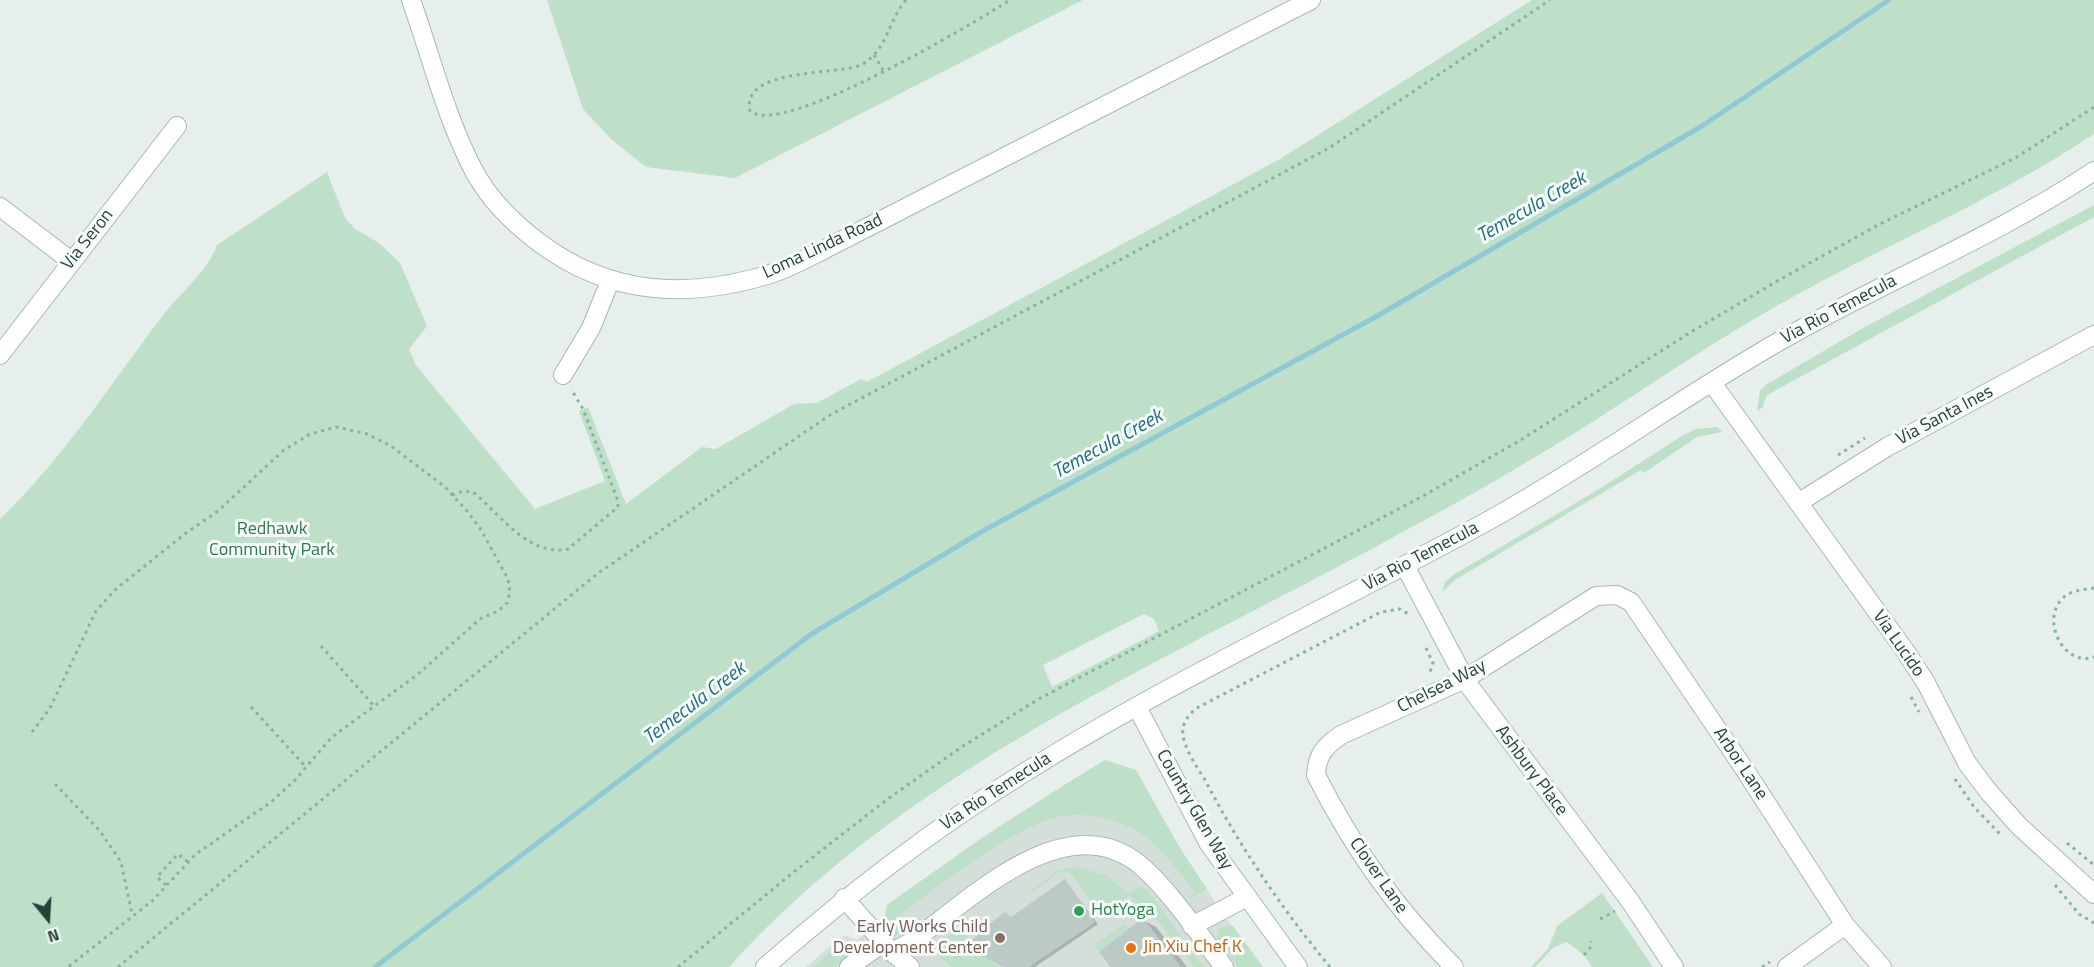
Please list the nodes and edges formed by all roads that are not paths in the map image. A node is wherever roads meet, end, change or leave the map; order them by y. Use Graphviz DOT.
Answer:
graph roads {
  1 [pos="411,0"];
  2 [pos="1311,0"];
  3 [pos="177,126"];
  4 [pos="2094,171"];
  5 [pos="0,207"];
  6 [pos="71,261"];
  7 [pos="610,281"];
  8 [pos="2094,335"];
  9 [pos="0,355"];
  10 [pos="563,375"];
  11 [pos="1712,383"];
  12 [pos="1798,503"];
  13 [pos="1405,566"];
  14 [pos="1581,605"];
  15 [pos="1465,679"];
  16 [pos="1137,707"];
  17 [pos="1316,775"];
  18 [pos="2094,894"];
  19 [pos="1247,897"];
  20 [pos="844,898"];
  21 [pos="1845,925"];
  22 [pos="1192,926"];
  23 [pos="888,947"];
  24 [pos="765,967"];
  25 [pos="849,967"];
  26 [pos="910,967"];
  27 [pos="1224,967"];
  28 [pos="1298,967"];
  29 [pos="1454,967"];
  30 [pos="1674,967"];
  31 [pos="1787,967"];
  32 [pos="1882,967"];
  1 -- 7 [label="street, Loma Linda Road"];
  2 -- 7 [label="street, Loma Linda Road"];
  3 -- 6 [label="street, Via Seron"];
  4 -- 11 [label="street, Via Rio Temecula"];
  5 -- 6 [label="street"];
  6 -- 9 [label="street, Via Seron"];
  7 -- 10 [label="street"];
  8 -- 12 [label="street, Via Santa Ines"];
  11 -- 12 [label="street, Via Lucido"];
  11 -- 13 [label="street, Via Rio Temecula"];
  12 -- 18 [label="street, Via Lucido"];
  13 -- 15 [label="street, Ashbury Place"];
  13 -- 16 [label="street, Via Rio Temecula"];
  14 -- 15 [label="street, Chelsea Way"];
  14 -- 21 [label="street, Arbor Lane"];
  15 -- 17 [label="street, Chelsea Way"];
  15 -- 30 [label="street, Ashbury Place"];
  16 -- 19 [label="street, Country Glen Way"];
  16 -- 20 [label="street, Via Rio Temecula"];
  17 -- 29 [label="street, Clover Lane"];
  19 -- 22 [label="street"];
  19 -- 28 [label="street, Country Glen Way"];
  20 -- 23 [label="street"];
  20 -- 24 [label="street, Via Rio Temecula"];
  21 -- 31 [label="street"];
  21 -- 32 [label="street, Arbor Lane"];
  22 -- 23 [label="street"];
  22 -- 27 [label="street"];
  23 -- 25 [label="street"];
  23 -- 26 [label="street"];
}
